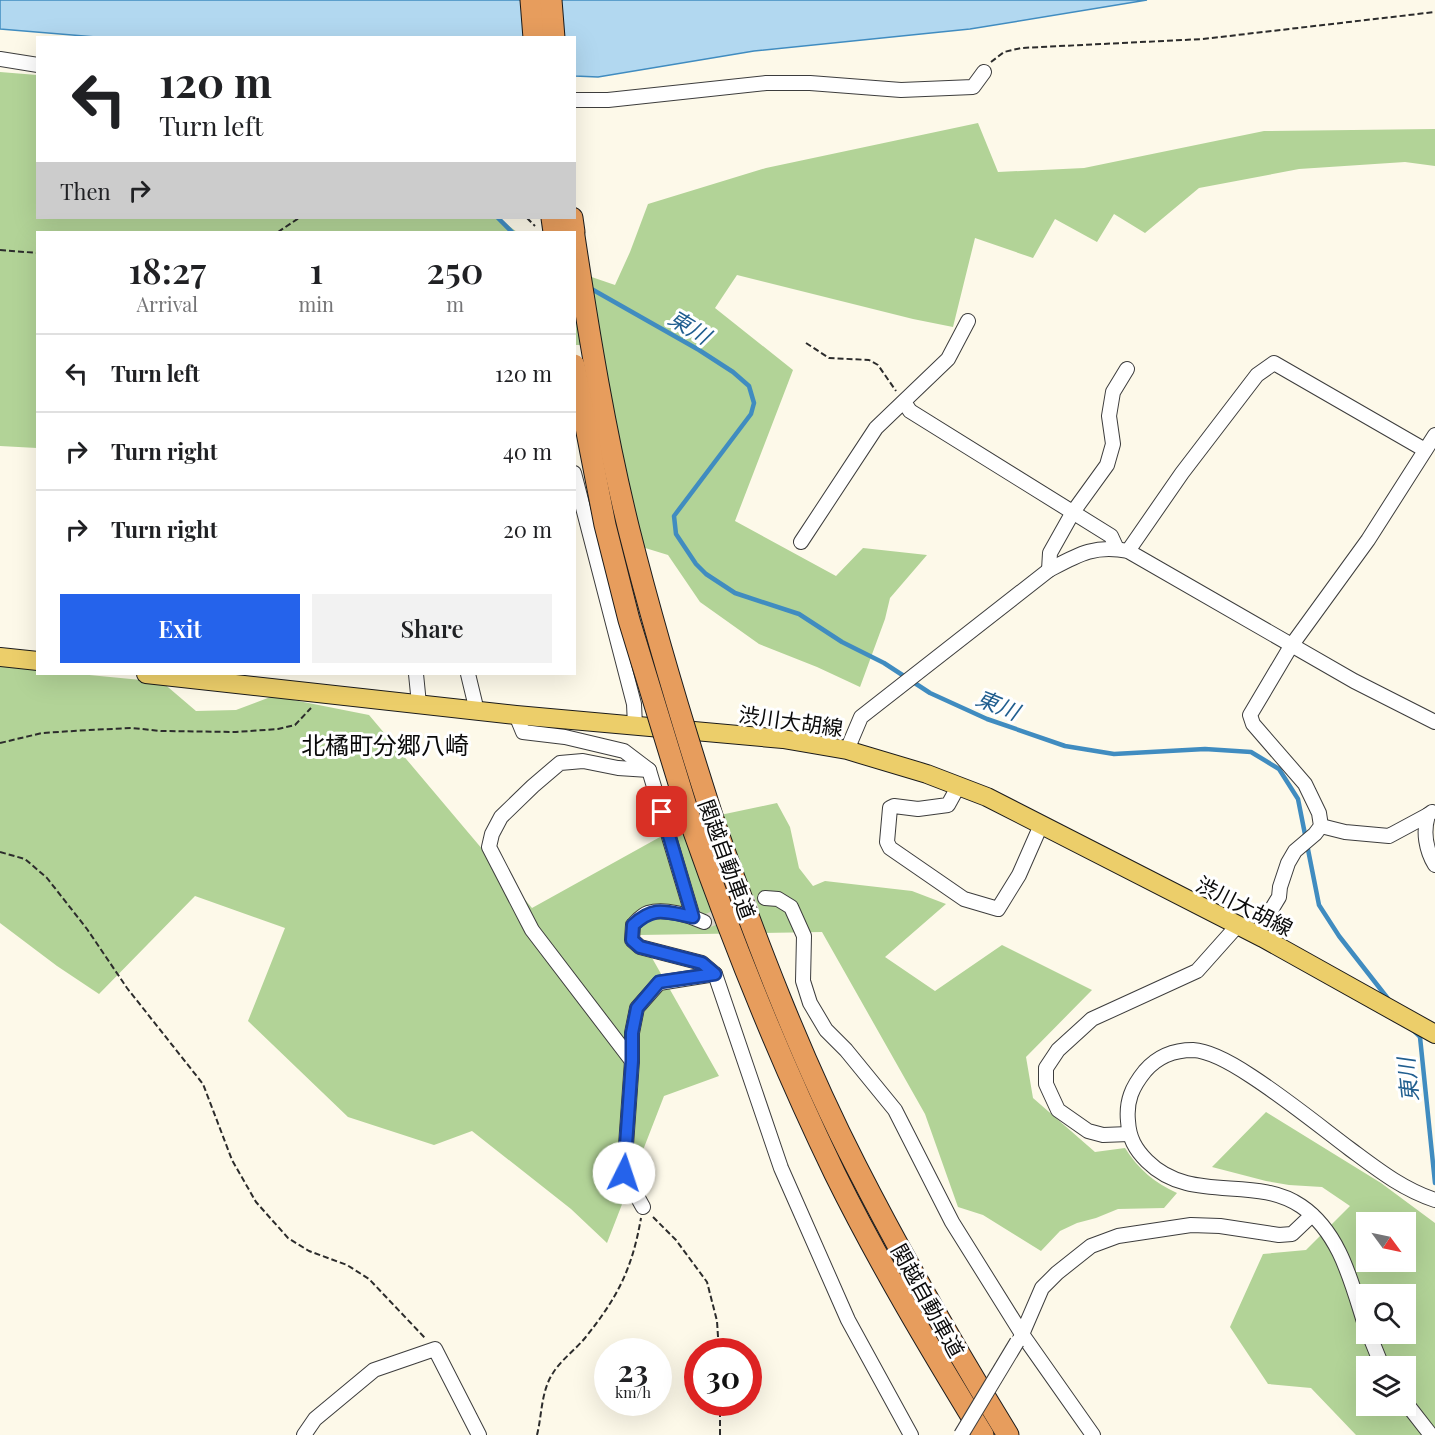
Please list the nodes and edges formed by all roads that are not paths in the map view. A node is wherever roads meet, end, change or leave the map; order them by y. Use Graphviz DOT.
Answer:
graph roads {
  1 [pos="531,0"];
  2 [pos="551,0"];
  3 [pos="534,36"];
  4 [pos="554,36"];
  5 [pos="0,59"];
  6 [pos="36,65"];
  7 [pos="984,72"];
  8 [pos="576,100"];
  9 [pos="576,246"];
  10 [pos="968,321"];
  11 [pos="1127,369"];
  12 [pos="576,375"];
  13 [pos="904,402"];
  14 [pos="1435,435"];
  15 [pos="1425,450"];
  16 [pos="576,481"];
  17 [pos="1074,512"];
  18 [pos="801,542"];
  19 [pos="1122,550"];
  20 [pos="1049,570"];
  21 [pos="1291,646"];
  22 [pos="0,657"];
  23 [pos="36,661"];
  24 [pos="155,675"];
  25 [pos="416,675"];
  26 [pos="468,675"];
  27 [pos="475,703"];
  28 [pos="419,704"];
  29 [pos="516,715"];
  30 [pos="1435,722"];
  31 [pos="635,725"];
  32 [pos="847,750"];
  33 [pos="649,770"];
  34 [pos="959,785"];
  35 [pos="1432,813"];
  36 [pos="1041,825"];
  37 [pos="1318,830"];
  38 [pos="1435,866"];
  39 [pos="765,898"];
  40 [pos="1238,926"];
  41 [pos="1256,934"];
  42 [pos="715,974"];
  43 [pos="1435,1034"];
  44 [pos="632,1061"];
  45 [pos="1129,1134"];
  46 [pos="1435,1200"];
  47 [pos="643,1207"];
  48 [pos="1312,1215"];
  49 [pos="1356,1298"];
  50 [pos="1020,1338"];
  51 [pos="1416,1415"];
  52 [pos="304,1435"];
  53 [pos="479,1435"];
  54 [pos="911,1435"];
  55 [pos="961,1435"];
  56 [pos="983,1435"];
  57 [pos="1008,1435"];
  58 [pos="1093,1435"];
  59 [pos="1431,1435"];
  1 -- 3 [label="highway"];
  2 -- 4 [label="highway"];
  5 -- 6 [label="street"];
  7 -- 8 [label="street"];
  9 -- 57 [label="highway, 関越自動車道, bridge"];
  10 -- 13 [label="street"];
  11 -- 17 [label="street"];
  12 -- 56 [label="highway, 関越自動車道, bridge"];
  13 -- 17 [label="street"];
  13 -- 18 [label="street"];
  14 -- 15 [label="street"];
  15 -- 19 [label="street"];
  15 -- 21 [label="street"];
  16 -- 31 [label="street"];
  17 -- 19 [label="street"];
  17 -- 20 [label="street"];
  19 -- 20 [label="street"];
  19 -- 21 [label="street"];
  20 -- 32 [label="street"];
  21 -- 30 [label="street"];
  21 -- 37 [label="street"];
  22 -- 23 [label="main road"];
  24 -- 28 [label="main road, 渋川大胡線"];
  25 -- 28 [label="street"];
  26 -- 27 [label="street"];
  28 -- 29 [label="main road, 渋川大胡線"];
  29 -- 31 [label="main road, 渋川大胡線"];
  29 -- 33 [label="street"];
  31 -- 32 [label="main road, 渋川大胡線"];
  32 -- 34 [label="main road, 渋川大胡線"];
  33 -- 42 [label="street"];
  33 -- 44 [label="street"];
  34 -- 36 [label="main road, 渋川大胡線"];
  34 -- 36 [label="street"];
  35 -- 37 [label="street"];
  35 -- 38 [label="street"];
  36 -- 40 [label="main road, 渋川大胡線"];
  37 -- 41 [label="street"];
  39 -- 50 [label="street"];
  40 -- 41 [label="main road, 渋川大胡線"];
  40 -- 45 [label="street"];
  41 -- 43 [label="main road, 渋川大胡線"];
  42 -- 44 [label="street"];
  42 -- 54 [label="street"];
  44 -- 47 [label="street"];
  45 -- 46 [label="street"];
  45 -- 48 [label="street"];
  48 -- 49 [label="street"];
  48 -- 50 [label="street"];
  50 -- 55 [label="street, bridge"];
  50 -- 58 [label="street"];
  51 -- 59 [label="street"];
  52 -- 53 [label="street"];
}
